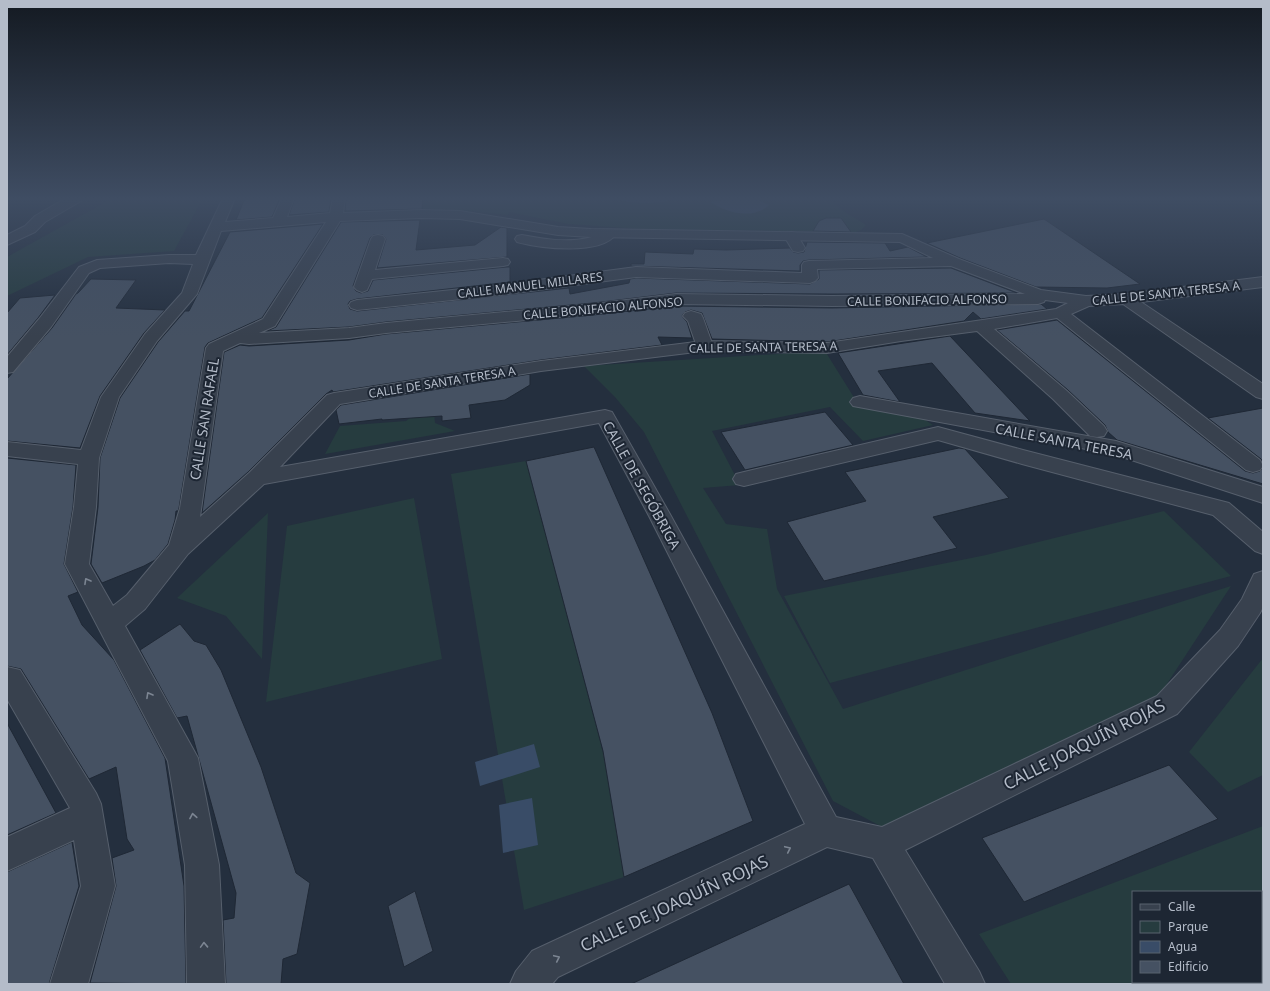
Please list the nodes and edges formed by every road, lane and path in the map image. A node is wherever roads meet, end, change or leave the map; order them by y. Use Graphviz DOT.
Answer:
graph roads {
  1 [pos="210,244"];
  2 [pos="319,244"];
  3 [pos="376,244"];
  4 [pos="916,244"];
  5 [pos="202,260"];
  6 [pos="503,262"];
  7 [pos="954,262"];
  8 [pos="366,275"];
  9 [pos="1260,284"];
  10 [pos="1126,298"];
  11 [pos="357,304"];
  12 [pos="1063,306"];
  13 [pos="691,316"];
  14 [pos="981,326"];
  15 [pos="349,333"];
  16 [pos="237,337"];
  17 [pos="704,346"];
  18 [pos="7,368"];
  19 [pos="1263,393"];
  20 [pos="860,402"];
  21 [pos="1097,431"];
  22 [pos="7,449"];
  23 [pos="89,458"];
  24 [pos="1253,465"];
  25 [pos="257,478"];
  26 [pos="744,479"];
  27 [pos="1263,495"];
  28 [pos="1263,545"];
  29 [pos="180,548"];
  30 [pos="1263,581"];
  31 [pos="110,623"];
  32 [pos="7,679"];
  33 [pos="87,817"];
  34 [pos="826,831"];
  35 [pos="883,844"];
  36 [pos="7,854"];
  37 [pos="69,984"];
  38 [pos="206,984"];
  39 [pos="529,984"];
  40 [pos="966,984"];
  1 -- 5 [label="street"];
  2 -- 16 [label="street, CALLE SAN RAFAEL"];
  3 -- 8 [label="street"];
  4 -- 7 [label="street"];
  5 -- 18 [label="street"];
  5 -- 23 [label="street"];
  6 -- 8 [label="street"];
  7 -- 11 [label="street, CALLE MANUEL MILLARES"];
  7 -- 12 [label="street"];
  8 -- 11 [label="street"];
  9 -- 10 [label="street, CALLE DE SANTA TERESA A"];
  10 -- 12 [label="street, CALLE DE SANTA TERESA A"];
  10 -- 19 [label="street"];
  11 -- 15 [label="street"];
  12 -- 14 [label="street, CALLE DE SANTA TERESA A"];
  12 -- 15 [label="street, CALLE BONIFACIO ALFONSO"];
  12 -- 24 [label="street"];
  13 -- 17 [label="street"];
  14 -- 17 [label="street, CALLE DE SANTA TERESA A"];
  14 -- 21 [label="street"];
  15 -- 16 [label="street, CALLE BONIFACIO ALFONSO"];
  16 -- 29 [label="street, CALLE SAN RAFAEL"];
  17 -- 25 [label="street, CALLE DE SANTA TERESA A"];
  20 -- 27 [label="street, CALLE SANTA TERESA"];
  22 -- 23 [label="street"];
  31 -- 23 [label="street, one-way"];
  25 -- 29 [label="street"];
  25 -- 34 [label="street, CALLE DE SEGÓBRIGA"];
  26 -- 28 [label="street"];
  29 -- 31 [label="street"];
  30 -- 35 [label="street, CALLE JOAQUÍN ROJAS"];
  38 -- 31 [label="street, one-way"];
  32 -- 33 [label="street"];
  33 -- 36 [label="street"];
  33 -- 37 [label="street"];
  34 -- 35 [label="street"];
  39 -- 34 [label="street, CALLE DE JOAQUÍN ROJAS, one-way"];
  35 -- 40 [label="street"];
}
